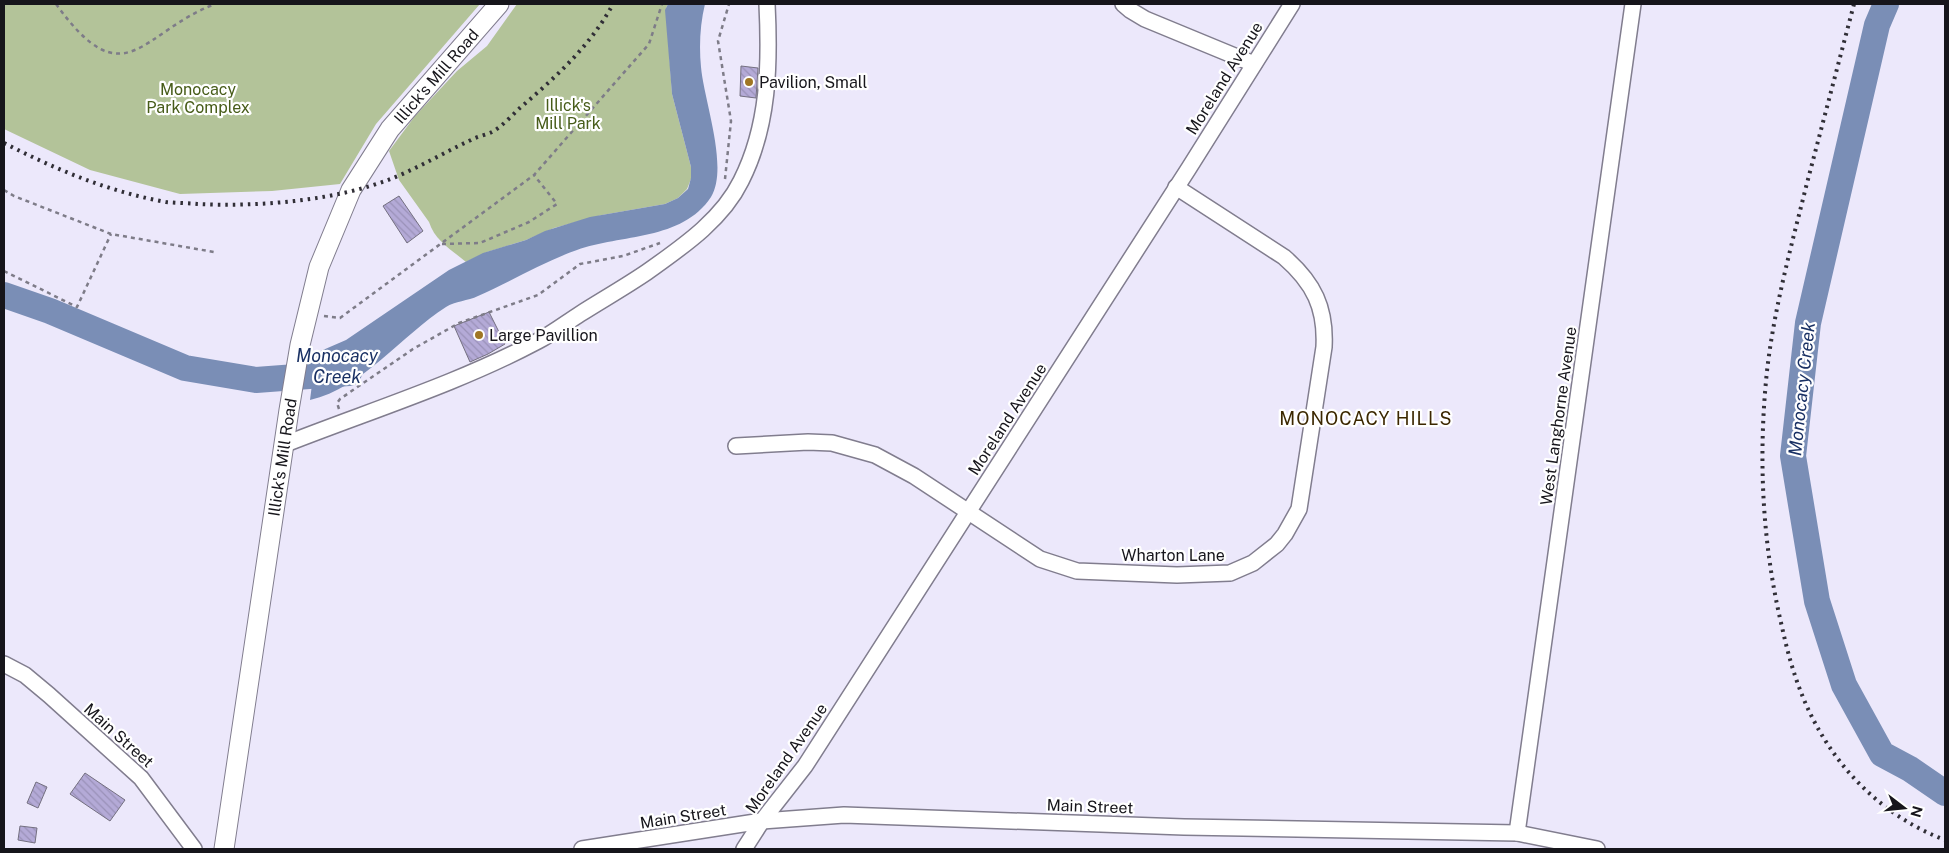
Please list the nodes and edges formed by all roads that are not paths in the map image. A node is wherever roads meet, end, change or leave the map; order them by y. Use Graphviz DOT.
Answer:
graph roads {
  1 [pos="499,4"];
  2 [pos="767,4"];
  3 [pos="1124,4"];
  4 [pos="1292,4"];
  5 [pos="1633,4"];
  6 [pos="1254,64"];
  7 [pos="1176,187"];
  8 [pos="283,445"];
  9 [pos="736,446"];
  10 [pos="969,511"];
  11 [pos="4,664"];
  12 [pos="762,821"];
  13 [pos="1517,833"];
  14 [pos="194,849"];
  15 [pos="224,849"];
  16 [pos="582,849"];
  17 [pos="744,849"];
  18 [pos="1598,849"];
  1 -- 8 [label="street, Illick's Mill Road"];
  2 -- 8 [label="street"];
  3 -- 6 [label="street"];
  4 -- 6 [label="street, Moreland Avenue"];
  5 -- 13 [label="street, West Langhorne Avenue"];
  6 -- 7 [label="street, Moreland Avenue"];
  7 -- 10 [label="street, Moreland Avenue"];
  7 -- 10 [label="street, Wharton Lane"];
  8 -- 15 [label="street, Illick's Mill Road"];
  9 -- 10 [label="street, Wharton Lane"];
  10 -- 12 [label="street, Moreland Avenue"];
  11 -- 14 [label="street, Main Street"];
  12 -- 13 [label="street, Main Street"];
  12 -- 16 [label="street, Main Street"];
  12 -- 17 [label="street, Moreland Avenue"];
  13 -- 18 [label="street, Main Street"];
}
